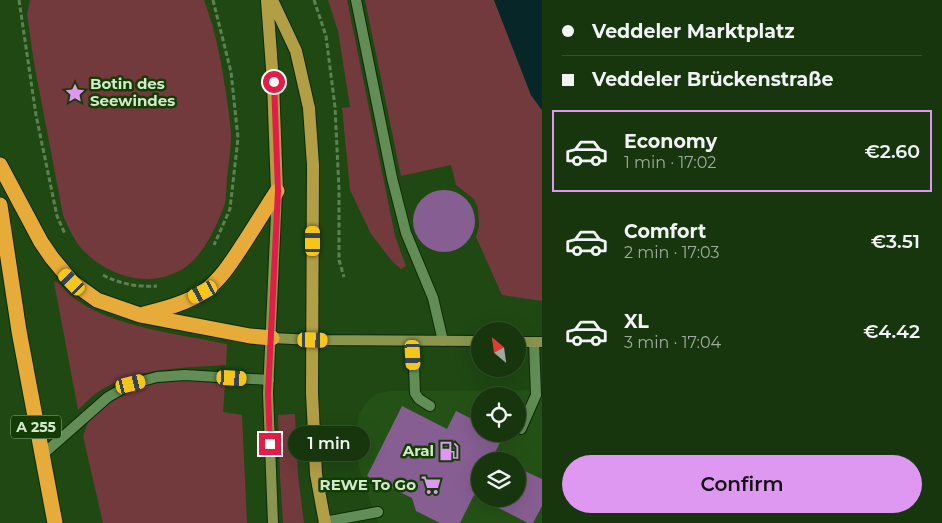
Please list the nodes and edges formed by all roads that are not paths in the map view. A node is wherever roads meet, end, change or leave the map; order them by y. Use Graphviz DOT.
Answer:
graph roads {
  1 [pos="267,0"];
  2 [pos="272,0"];
  3 [pos="356,0"];
  4 [pos="0,165"];
  5 [pos="278,191"];
  6 [pos="0,205"];
  7 [pos="140,315"];
  8 [pos="272,338"];
  9 [pos="313,340"];
  10 [pos="413,341"];
  11 [pos="443,341"];
  12 [pos="471,342"];
  13 [pos="538,342"];
  14 [pos="269,380"];
  15 [pos="430,406"];
  16 [pos="526,418"];
  17 [pos="41,456"];
  18 [pos="378,512"];
  19 [pos="325,522"];
  20 [pos="55,523"];
  21 [pos="273,523"];
  1 -- 5 [label="main road"];
  2 -- 9 [label="main road"];
  3 -- 11 [label="lane"];
  4 -- 7 [label="highway"];
  5 -- 7 [label="highway"];
  5 -- 8 [label="street"];
  6 -- 17 [label="highway, A 255"];
  7 -- 8 [label="highway"];
  8 -- 9 [label="street"];
  8 -- 14 [label="street"];
  9 -- 10 [label="street"];
  9 -- 19 [label="main road"];
  10 -- 11 [label="street"];
  10 -- 15 [label="lane"];
  11 -- 12 [label="street"];
  13 -- 16 [label="lane"];
  14 -- 17 [label="lane"];
  14 -- 21 [label="street"];
  17 -- 20 [label="highway, A 255"];
  18 -- 19 [label="lane"];
}
